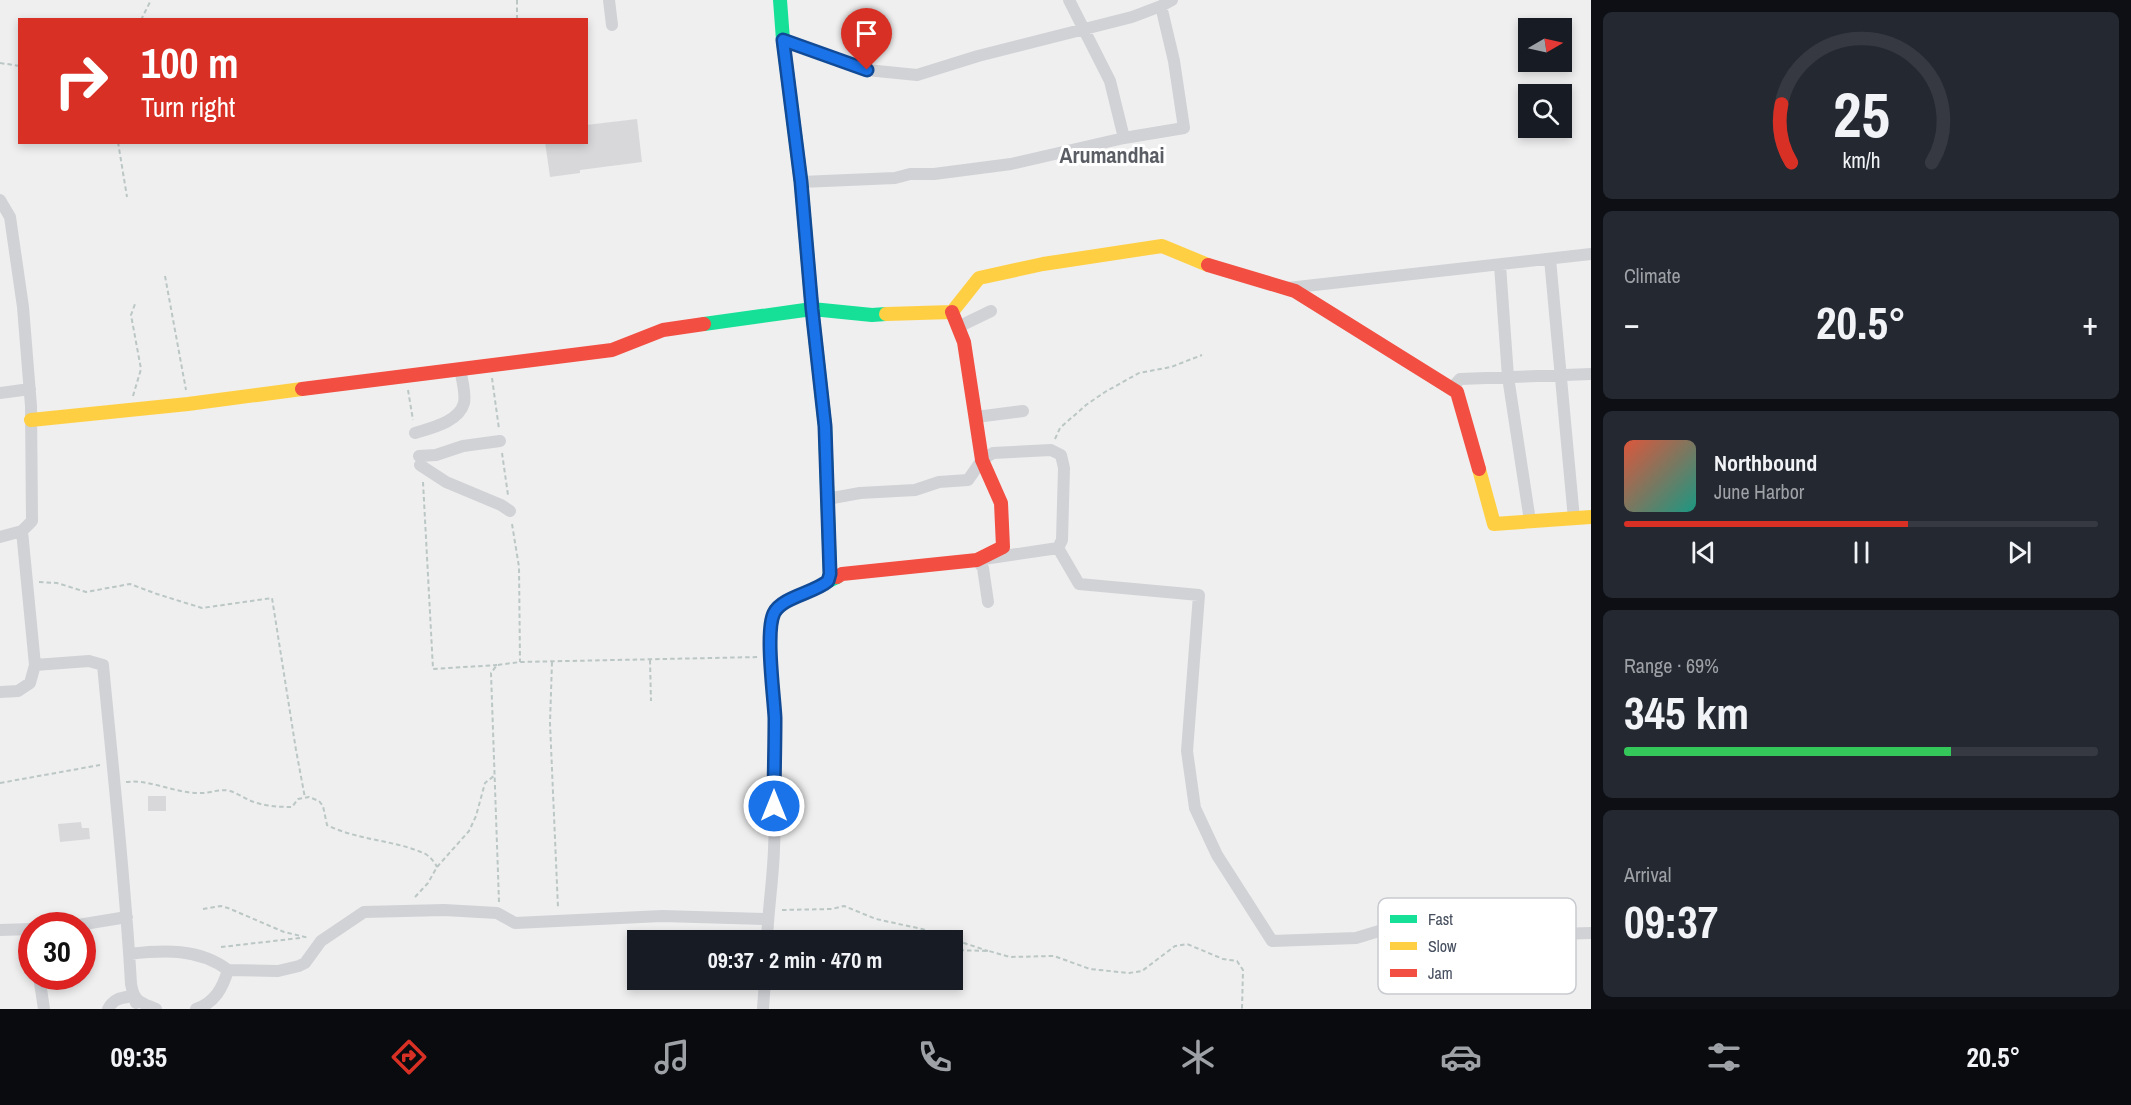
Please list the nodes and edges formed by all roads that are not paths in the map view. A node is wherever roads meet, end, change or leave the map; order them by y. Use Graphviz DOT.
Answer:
graph roads {
  1 [pos="609,0"];
  2 [pos="780,0"];
  3 [pos="1069,0"];
  4 [pos="1166,3"];
  5 [pos="612,25"];
  6 [pos="1084,30"];
  7 [pos="783,40"];
  8 [pos="1124,138"];
  9 [pos="801,182"];
  10 [pos="0,200"];
  11 [pos="1591,254"];
  12 [pos="1550,259"];
  13 [pos="1500,265"];
  14 [pos="1287,288"];
  15 [pos="812,309"];
  16 [pos="991,311"];
  17 [pos="952,312"];
  18 [pos="958,327"];
  19 [pos="460,369"];
  20 [pos="1591,374"];
  21 [pos="1561,375"];
  22 [pos="1508,377"];
  23 [pos="1452,388"];
  24 [pos="30,389"];
  25 [pos="0,393"];
  26 [pos="1023,411"];
  27 [pos="976,417"];
  28 [pos="31,420"];
  29 [pos="415,433"];
  30 [pos="500,441"];
  31 [pos="982,460"];
  32 [pos="827,499"];
  33 [pos="510,511"];
  34 [pos="1591,517"];
  35 [pos="1574,519"];
  36 [pos="1530,521"];
  37 [pos="22,531"];
  38 [pos="0,537"];
  39 [pos="1058,548"];
  40 [pos="977,560"];
  41 [pos="828,581"];
  42 [pos="988,602"];
  43 [pos="35,665"];
  44 [pos="0,692"];
  45 [pos="127,917"];
  46 [pos="767,919"];
  47 [pos="96,922"];
  48 [pos="18,929"];
  49 [pos="0,930"];
  50 [pos="767,930"];
  51 [pos="1378,931"];
  52 [pos="1576,933"];
  53 [pos="1591,933"];
  54 [pos="129,954"];
  55 [pos="228,969"];
  56 [pos="41,990"];
  57 [pos="764,990"];
  58 [pos="133,996"];
  59 [pos="44,1009"];
  60 [pos="108,1009"];
  61 [pos="138,1009"];
  62 [pos="156,1009"];
  63 [pos="196,1009"];
  64 [pos="763,1009"];
  1 -- 5 [label="street"];
  2 -- 7 [label="street"];
  3 -- 6 [label="street"];
  4 -- 6 [label="street"];
  4 -- 8 [label="street"];
  6 -- 7 [label="street"];
  6 -- 8 [label="street"];
  7 -- 9 [label="street"];
  8 -- 9 [label="street"];
  9 -- 15 [label="street"];
  10 -- 24 [label="street"];
  11 -- 12 [label="street"];
  12 -- 13 [label="street"];
  12 -- 21 [label="street"];
  13 -- 14 [label="street"];
  13 -- 22 [label="street"];
  14 -- 17 [label="street"];
  14 -- 23 [label="street"];
  15 -- 17 [label="street"];
  15 -- 19 [label="street"];
  15 -- 32 [label="street"];
  16 -- 18 [label="street"];
  17 -- 18 [label="street"];
  18 -- 27 [label="street"];
  19 -- 28 [label="street"];
  19 -- 29 [label="street"];
  20 -- 21 [label="street"];
  21 -- 22 [label="street"];
  21 -- 35 [label="street"];
  22 -- 23 [label="street"];
  22 -- 36 [label="street"];
  23 -- 36 [label="street"];
  24 -- 25 [label="street"];
  24 -- 28 [label="street"];
  26 -- 27 [label="street"];
  27 -- 31 [label="street"];
  28 -- 37 [label="street"];
  30 -- 33 [label="street"];
  31 -- 32 [label="street"];
  31 -- 39 [label="street"];
  31 -- 40 [label="street"];
  32 -- 41 [label="street"];
  34 -- 35 [label="street"];
  35 -- 36 [label="street"];
  37 -- 38 [label="street"];
  37 -- 43 [label="street"];
  39 -- 40 [label="street"];
  39 -- 51 [label="street"];
  40 -- 41 [label="street"];
  40 -- 42 [label="street"];
  41 -- 46 [label="street"];
  43 -- 44 [label="street"];
  43 -- 45 [label="street"];
  45 -- 47 [label="street"];
  45 -- 54 [label="street"];
  46 -- 50 [label="street"];
  46 -- 55 [label="street"];
  48 -- 49 [label="street"];
  52 -- 53 [label="street"];
  54 -- 55 [label="street"];
  54 -- 58 [label="street"];
  55 -- 63 [label="street"];
  56 -- 59 [label="street"];
  57 -- 64 [label="street"];
  58 -- 60 [label="street"];
  58 -- 61 [label="street"];
  58 -- 62 [label="street"];
}
